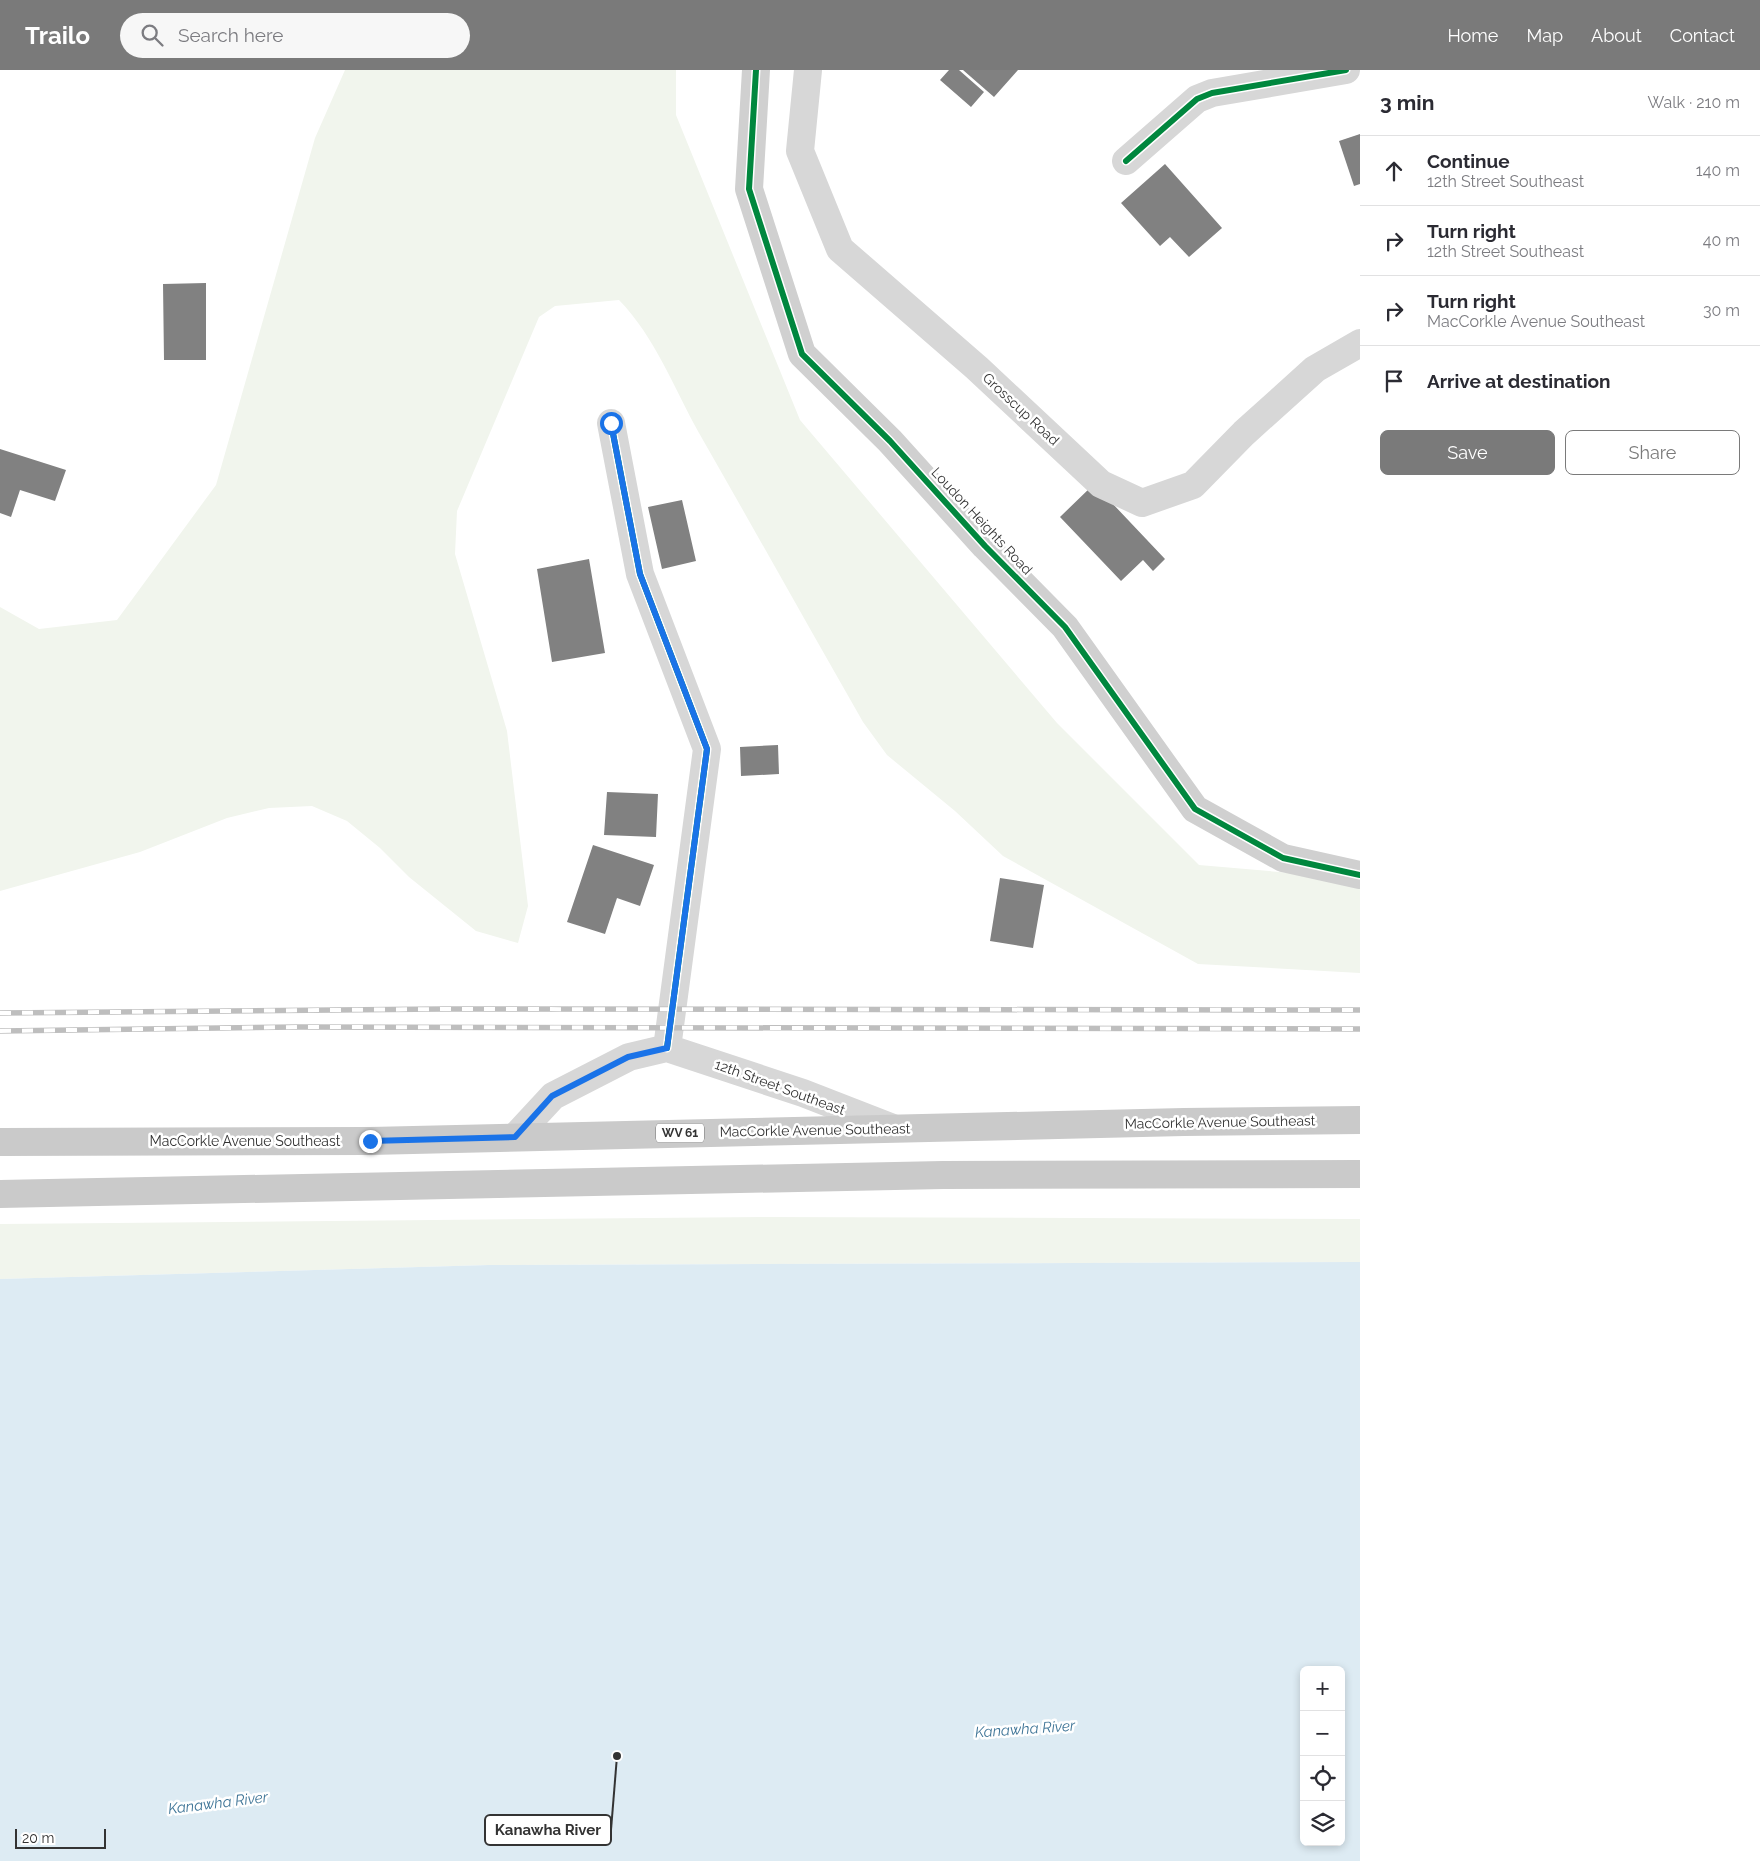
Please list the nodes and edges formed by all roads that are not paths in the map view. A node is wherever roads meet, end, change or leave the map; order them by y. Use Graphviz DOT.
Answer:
graph roads {
  1 [pos="756,70"];
  2 [pos="808,70"];
  3 [pos="1346,70"];
  4 [pos="1126,161"];
  5 [pos="1360,343"];
  6 [pos="611,423"];
  7 [pos="1360,875"];
  8 [pos="667,1048"];
  9 [pos="1360,1120"];
  10 [pos="893,1128"];
  11 [pos="515,1137"];
  12 [pos="0,1142"];
  13 [pos="1360,1174"];
  14 [pos="0,1194"];
  1 -- 7 [label="street, Loudon Heights Road"];
  2 -- 5 [label="street, Grosscup Road"];
  3 -- 4 [label="street"];
  6 -- 8 [label="street"];
  8 -- 10 [label="street, 12th Street Southeast"];
  8 -- 11 [label="street"];
  9 -- 10 [label="main road, MacCorkle Avenue Southeast / WV 61"];
  10 -- 11 [label="main road, MacCorkle Avenue Southeast / WV 61"];
  11 -- 12 [label="main road, MacCorkle Avenue Southeast / WV 61"];
  13 -- 14 [label="main road"];
}
